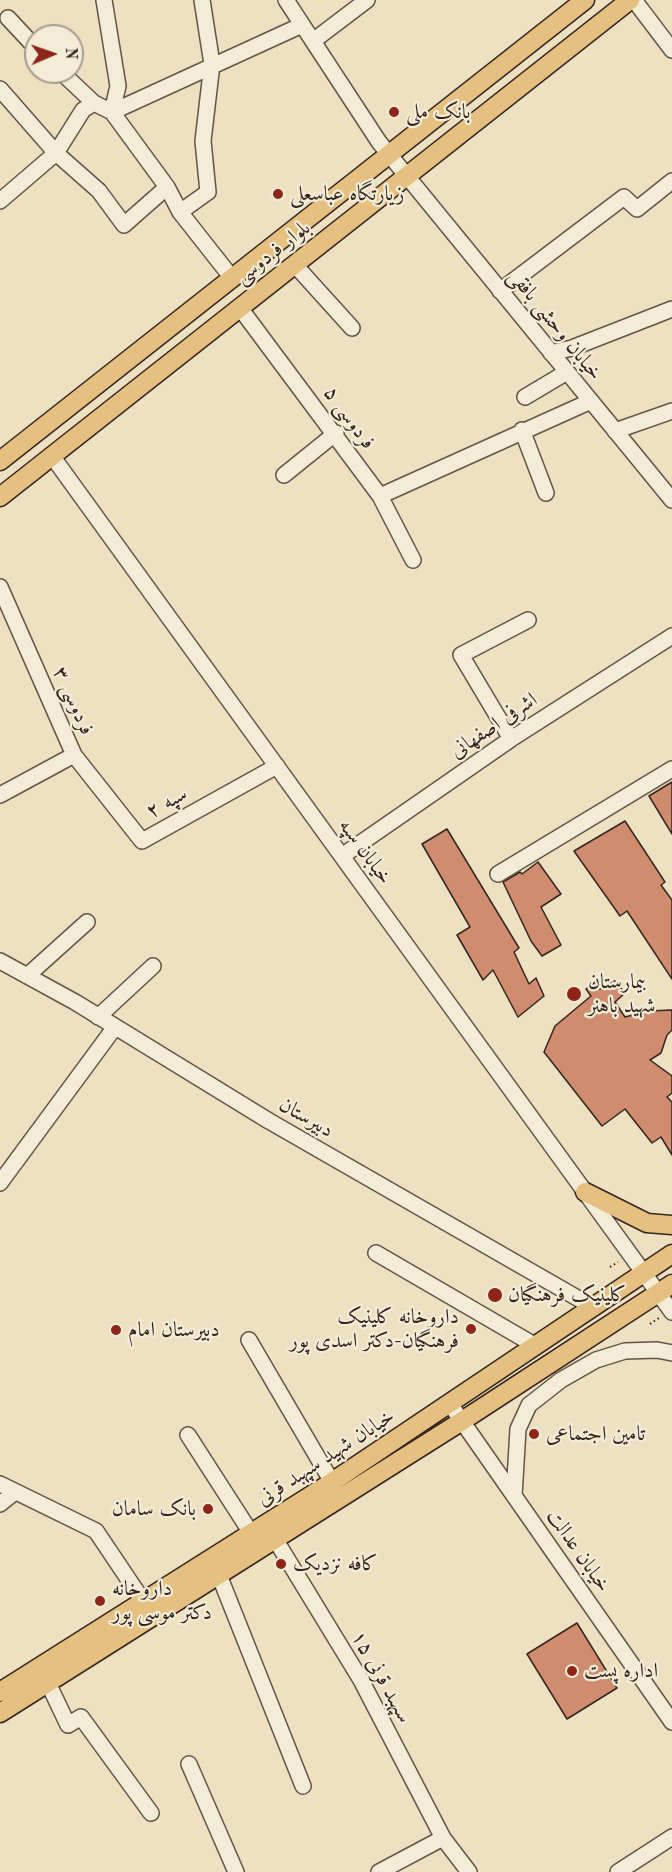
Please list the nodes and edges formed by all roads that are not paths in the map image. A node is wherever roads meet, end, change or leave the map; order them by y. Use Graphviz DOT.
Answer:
graph roads {
  1 [pos="104,0"];
  2 [pos="202,0"];
  3 [pos="286,0"];
  4 [pos="368,0"];
  5 [pos="585,0"];
  6 [pos="632,0"];
  7 [pos="8,18"];
  8 [pos="302,25"];
  9 [pos="24,35"];
  10 [pos="313,41"];
  11 [pos="672,50"];
  12 [pos="212,64"];
  13 [pos="74,84"];
  14 [pos="0,89"];
  15 [pos="94,103"];
  16 [pos="112,112"];
  17 [pos="56,153"];
  18 [pos="389,154"];
  19 [pos="407,176"];
  20 [pos="672,181"];
  21 [pos="167,187"];
  22 [pos="0,201"];
  23 [pos="180,212"];
  24 [pos="296,265"];
  25 [pos="232,278"];
  26 [pos="500,291"];
  27 [pos="240,308"];
  28 [pos="672,309"];
  29 [pos="352,328"];
  30 [pos="551,353"];
  31 [pos="567,372"];
  32 [pos="525,397"];
  33 [pos="591,401"];
  34 [pos="672,411"];
  35 [pos="522,430"];
  36 [pos="615,431"];
  37 [pos="36,433"];
  38 [pos="336,433"];
  39 [pos="2,455"];
  40 [pos="52,456"];
  41 [pos="284,475"];
  42 [pos="546,493"];
  43 [pos="380,496"];
  44 [pos="0,497"];
  45 [pos="672,500"];
  46 [pos="412,560"];
  47 [pos="0,587"];
  48 [pos="528,620"];
  49 [pos="672,636"];
  50 [pos="511,739"];
  51 [pos="74,755"];
  52 [pos="277,766"];
  53 [pos="672,769"];
  54 [pos="0,795"];
  55 [pos="342,856"];
  56 [pos="498,874"];
  57 [pos="87,922"];
  58 [pos="0,961"];
  59 [pos="153,966"];
  60 [pos="27,976"];
  61 [pos="98,1017"];
  62 [pos="115,1027"];
  63 [pos="0,1184"];
  64 [pos="585,1192"];
  65 [pos="672,1225"];
  66 [pos="376,1253"];
  67 [pos="672,1254"];
  68 [pos="644,1273"];
  69 [pos="665,1288"];
  70 [pos="593,1307"];
  71 [pos="672,1312"];
  72 [pos="249,1340"];
  73 [pos="536,1346"];
  74 [pos="672,1353"];
  75 [pos="450,1404"];
  76 [pos="462,1421"];
  77 [pos="188,1435"];
  78 [pos="332,1482"];
  79 [pos="0,1484"];
  80 [pos="15,1492"];
  81 [pos="514,1496"];
  82 [pos="0,1504"];
  83 [pos="251,1533"];
  84 [pos="275,1539"];
  85 [pos="219,1575"];
  86 [pos="143,1601"];
  87 [pos="48,1683"];
  88 [pos="0,1692"];
  89 [pos="0,1713"];
  90 [pos="672,1722"];
  91 [pos="189,1764"];
  92 [pos="303,1786"];
  93 [pos="151,1813"];
  94 [pos="672,1837"];
  95 [pos="442,1838"];
  96 [pos="236,1872"];
  97 [pos="379,1872"];
  98 [pos="469,1872"];
  99 [pos="618,1872"];
  1 -- 16 [label="street"];
  2 -- 12 [label="street"];
  3 -- 8 [label="street, خیابان وحشی بافقی"];
  4 -- 10 [label="street"];
  5 -- 18 [label="main road, بلوار فردوسی"];
  6 -- 11 [label="street"];
  6 -- 19 [label="main road, بلوار فردوسی"];
  7 -- 9 [label="street"];
  8 -- 10 [label="street, خیابان وحشی بافقی"];
  8 -- 12 [label="street"];
  10 -- 18 [label="street, خیابان وحشی بافقی"];
  12 -- 16 [label="street"];
  12 -- 23 [label="street"];
  13 -- 15 [label="street"];
  14 -- 17 [label="street"];
  15 -- 16 [label="street"];
  15 -- 17 [label="street"];
  16 -- 21 [label="street"];
  17 -- 21 [label="street"];
  17 -- 22 [label="street"];
  18 -- 19 [label="street, خیابان وحشی بافقی"];
  18 -- 25 [label="main road, بلوار فردوسی"];
  19 -- 24 [label="main road, بلوار فردوسی"];
  19 -- 26 [label="street, خیابان وحشی بافقی"];
  20 -- 26 [label="street"];
  21 -- 23 [label="street"];
  23 -- 25 [label="street"];
  24 -- 27 [label="main road, بلوار فردوسی"];
  24 -- 29 [label="street"];
  25 -- 37 [label="main road, بلوار فردوسی"];
  26 -- 30 [label="street, خیابان وحشی بافقی"];
  27 -- 38 [label="street, فردوسی ۵"];
  27 -- 40 [label="main road, بلوار فردوسی"];
  28 -- 30 [label="street"];
  30 -- 31 [label="street, خیابان وحشی بافقی"];
  31 -- 32 [label="street"];
  31 -- 33 [label="street, خیابان وحشی بافقی"];
  33 -- 35 [label="street"];
  33 -- 36 [label="street, خیابان وحشی بافقی"];
  34 -- 36 [label="street"];
  35 -- 42 [label="street"];
  35 -- 43 [label="street"];
  36 -- 45 [label="street, خیابان وحشی بافقی"];
  37 -- 39 [label="main road, بلوار فردوسی"];
  37 -- 40 [label="main road"];
  38 -- 41 [label="street"];
  38 -- 43 [label="street, فردوسی ۵"];
  40 -- 44 [label="main road, بلوار فردوسی"];
  40 -- 52 [label="street, خیابان سپه"];
  43 -- 46 [label="street, فردوسی ۵"];
  47 -- 51 [label="street, فردوسی ۳"];
  48 -- 50 [label="street"];
  49 -- 50 [label="street, اشرفی اصفهانی"];
  50 -- 55 [label="street, اشرفی اصفهانی"];
  51 -- 52 [label="street, سپه ۲"];
  51 -- 54 [label="street, فردوسی ۳"];
  52 -- 55 [label="street, خیابان سپه"];
  53 -- 56 [label="street"];
  55 -- 64 [label="street, خیابان سپه"];
  57 -- 60 [label="street"];
  58 -- 60 [label="street, دبیرستان"];
  59 -- 61 [label="street"];
  60 -- 61 [label="street, دبیرستان"];
  61 -- 62 [label="street, دبیرستان"];
  62 -- 63 [label="street"];
  62 -- 70 [label="street, دبیرستان"];
  64 -- 65 [label="main road"];
  64 -- 68 [label="street, خیابان سپه"];
  66 -- 73 [label="street"];
  67 -- 68 [label="main road, خیابان شهید سپهبد قرنی"];
  68 -- 69 [label="street, خیابان سپه"];
  68 -- 70 [label="main road, خیابان شهید سپهبد قرنی"];
  69 -- 71 [label="street, خیابان سپه"];
  69 -- 76 [label="main road, خیابان شهید سپهبد قرنی"];
  70 -- 73 [label="main road, خیابان شهید سپهبد قرنی"];
  72 -- 78 [label="street"];
  73 -- 75 [label="main road, خیابان شهید سپهبد قرنی"];
  74 -- 81 [label="street"];
  75 -- 76 [label="street, خیابان عدالت"];
  75 -- 78 [label="main road, خیابان شهید سپهبد قرنی"];
  76 -- 81 [label="street, خیابان عدالت"];
  76 -- 84 [label="main road, خیابان شهید سپهبد قرنی"];
  77 -- 83 [label="street"];
  78 -- 83 [label="main road, خیابان شهید سپهبد قرنی"];
  79 -- 80 [label="street"];
  80 -- 82 [label="street"];
  80 -- 86 [label="street"];
  81 -- 90 [label="street, خیابان عدالت"];
  83 -- 86 [label="main road, خیابان شهید سپهبد قرنی"];
  84 -- 85 [label="main road, خیابان شهید سپهبد قرنی"];
  84 -- 95 [label="street, سپهبد قرنی ۱۵"];
  85 -- 87 [label="main road, خیابان شهید سپهبد قرنی"];
  85 -- 92 [label="street"];
  86 -- 88 [label="main road, خیابان شهید سپهبد قرنی"];
  87 -- 89 [label="main road, خیابان شهید سپهبد قرنی"];
  87 -- 93 [label="street"];
  91 -- 96 [label="street"];
  94 -- 99 [label="street"];
  95 -- 97 [label="street"];
  95 -- 98 [label="street, سپهبد قرنی ۱۵"];
}
